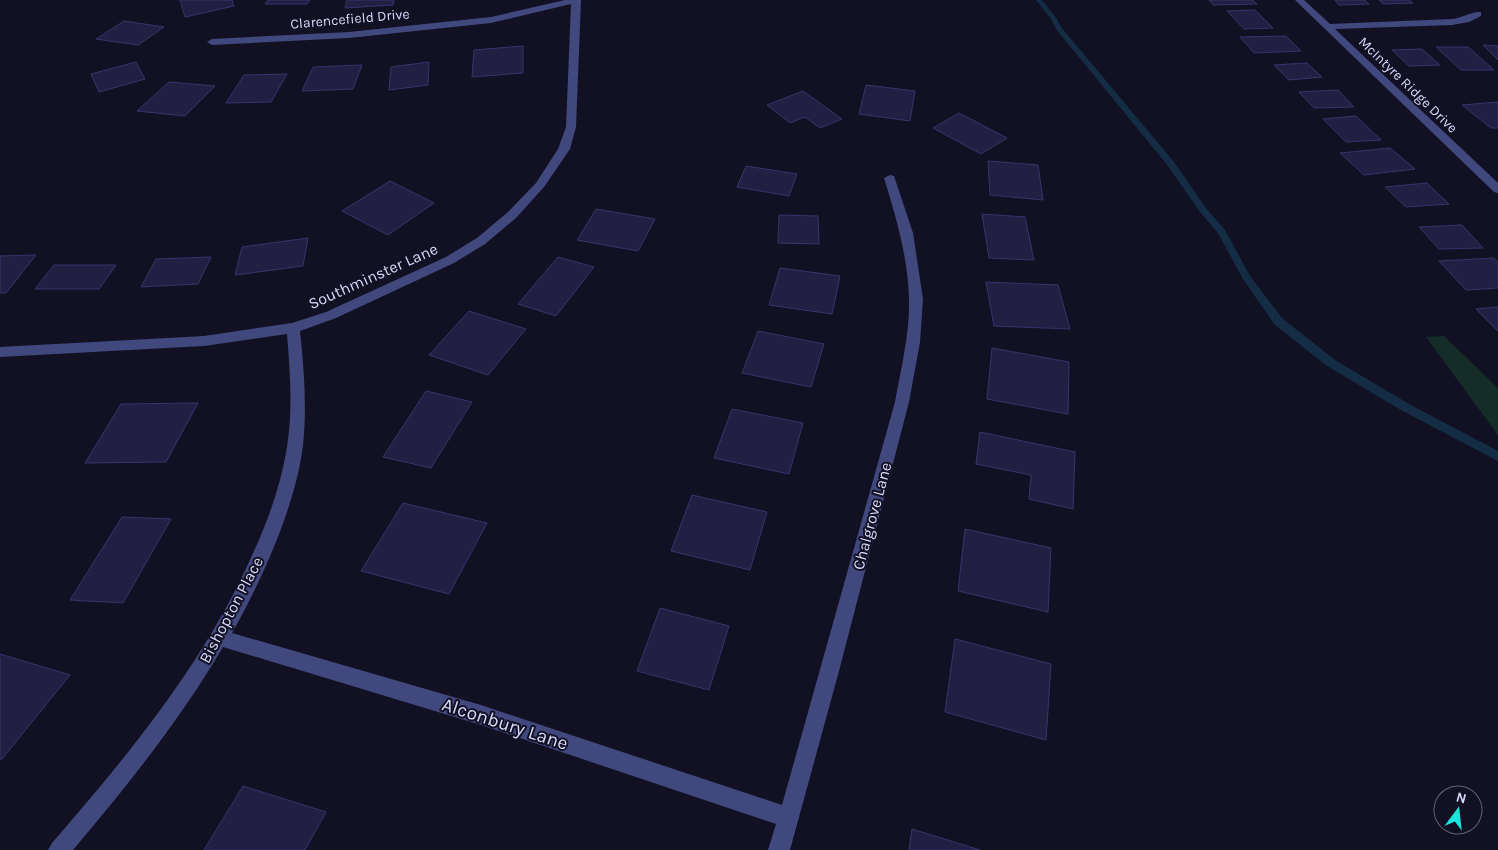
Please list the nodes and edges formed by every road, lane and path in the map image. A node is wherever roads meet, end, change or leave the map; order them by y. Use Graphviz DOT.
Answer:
graph roads {
  1 [pos="577,0"];
  2 [pos="1299,0"];
  3 [pos="1478,14"];
  4 [pos="1327,27"];
  5 [pos="212,42"];
  6 [pos="890,178"];
  7 [pos="1498,189"];
  8 [pos="293,328"];
  9 [pos="0,352"];
  10 [pos="220,638"];
  11 [pos="787,817"];
  12 [pos="59,850"];
  13 [pos="779,850"];
  1 -- 5 [label="street, Clarencefield Drive"];
  1 -- 8 [label="street, Southminster Lane"];
  2 -- 4 [label="street, McIntyre Ridge Drive"];
  3 -- 4 [label="street"];
  4 -- 7 [label="street, McIntyre Ridge Drive"];
  6 -- 11 [label="street, Chalgrove Lane"];
  8 -- 9 [label="street, Southminster Lane"];
  8 -- 10 [label="street, Bishopton Place"];
  10 -- 11 [label="street, Alconbury Lane"];
  10 -- 12 [label="street, Bishopton Place"];
  11 -- 13 [label="street, Chalgrove Lane"];
}
